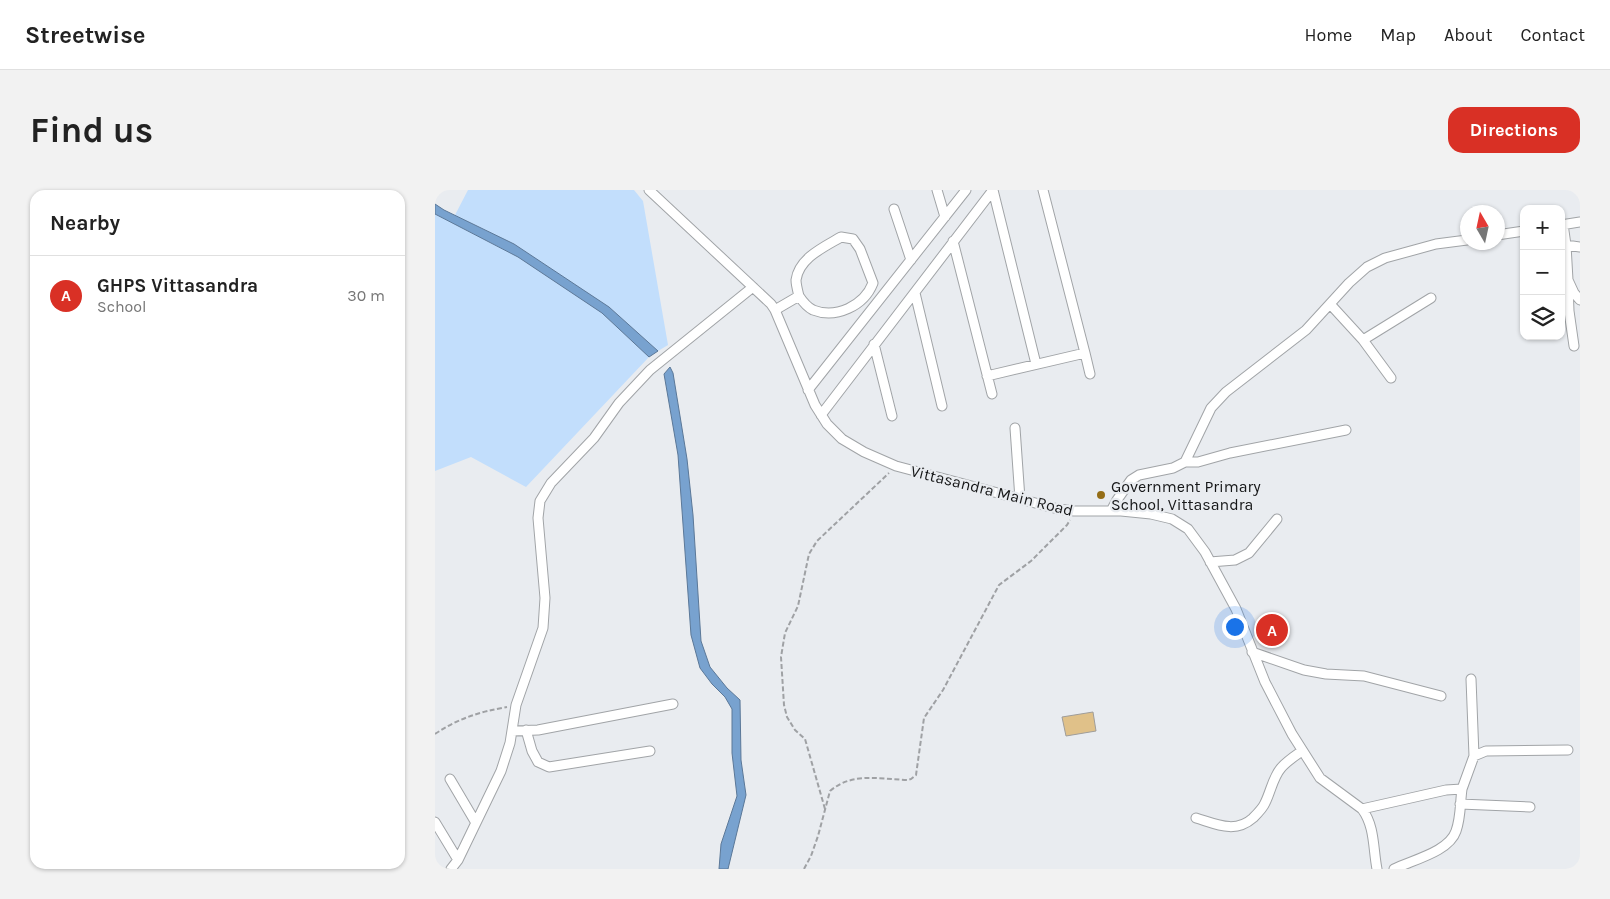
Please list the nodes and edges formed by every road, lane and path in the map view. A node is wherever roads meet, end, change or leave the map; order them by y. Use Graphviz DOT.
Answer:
graph roads {
  1 [pos="649,190"];
  2 [pos="937,190"];
  3 [pos="966,190"];
  4 [pos="993,190"];
  5 [pos="1043,190"];
  6 [pos="894,209"];
  7 [pos="945,217"];
  8 [pos="1580,222"];
  9 [pos="1565,224"];
  10 [pos="1520,232"];
  11 [pos="1505,235"];
  12 [pos="1565,240"];
  13 [pos="953,241"];
  14 [pos="1460,241"];
  15 [pos="1566,245"];
  16 [pos="1580,247"];
  17 [pos="911,260"];
  18 [pos="1568,280"];
  19 [pos="753,287"];
  20 [pos="915,293"];
  21 [pos="799,296"];
  22 [pos="1431,298"];
  23 [pos="1580,300"];
  24 [pos="1329,304"];
  25 [pos="775,310"];
  26 [pos="1363,340"];
  27 [pos="874,344"];
  28 [pos="1574,346"];
  29 [pos="1085,353"];
  30 [pos="1036,364"];
  31 [pos="1090,374"];
  32 [pos="987,376"];
  33 [pos="1391,378"];
  34 [pos="808,390"];
  35 [pos="992,394"];
  36 [pos="942,406"];
  37 [pos="821,415"];
  38 [pos="892,416"];
  39 [pos="1015,428"];
  40 [pos="1346,430"];
  41 [pos="1185,462"];
  42 [pos="896,466"];
  43 [pos="1020,499"];
  44 [pos="1074,511"];
  45 [pos="1111,511"];
  46 [pos="1277,520"];
  47 [pos="1210,562"];
  48 [pos="1252,652"];
  49 [pos="1471,679"];
  50 [pos="1441,696"];
  51 [pos="673,704"];
  52 [pos="517,705"];
  53 [pos="526,730"];
  54 [pos="512,731"];
  55 [pos="435,734"];
  56 [pos="1568,750"];
  57 [pos="650,751"];
  58 [pos="1302,751"];
  59 [pos="1474,756"];
  60 [pos="450,779"];
  61 [pos="1462,788"];
  62 [pos="1460,804"];
  63 [pos="1530,806"];
  64 [pos="825,809"];
  65 [pos="1362,809"];
  66 [pos="1195,818"];
  67 [pos="435,822"];
  68 [pos="476,823"];
  69 [pos="457,860"];
  70 [pos="451,869"];
  71 [pos="804,869"];
  72 [pos="1377,869"];
  73 [pos="1394,869"];
  1 -- 19 [label="street, Vittasandra Main Road"];
  2 -- 7 [label="street"];
  3 -- 7 [label="street"];
  4 -- 13 [label="street"];
  4 -- 30 [label="street"];
  5 -- 29 [label="street"];
  6 -- 17 [label="street"];
  7 -- 17 [label="street"];
  8 -- 9 [label="street"];
  10 -- 11 [label="street"];
  12 -- 15 [label="street"];
  13 -- 20 [label="street"];
  13 -- 32 [label="street"];
  14 -- 24 [label="street"];
  15 -- 16 [label="street"];
  15 -- 18 [label="street"];
  17 -- 34 [label="street"];
  18 -- 23 [label="street"];
  18 -- 28 [label="street"];
  19 -- 25 [label="street, Vittasandra Main Road"];
  19 -- 52 [label="street"];
  20 -- 27 [label="street"];
  20 -- 36 [label="street"];
  21 -- 21 [label="street"];
  21 -- 25 [label="street"];
  22 -- 26 [label="street"];
  24 -- 26 [label="street"];
  24 -- 41 [label="street"];
  25 -- 34 [label="street, Vittasandra Main Road"];
  26 -- 33 [label="street"];
  27 -- 37 [label="street"];
  27 -- 38 [label="street"];
  29 -- 30 [label="street"];
  29 -- 31 [label="street"];
  30 -- 32 [label="street"];
  32 -- 35 [label="street"];
  34 -- 37 [label="street, Vittasandra Main Road"];
  37 -- 42 [label="street, Vittasandra Main Road"];
  39 -- 43 [label="street"];
  40 -- 41 [label="street"];
  41 -- 45 [label="street"];
  42 -- 43 [label="street, Vittasandra Main Road"];
  42 -- 64 [label="path"];
  43 -- 44 [label="street, Vittasandra Main Road"];
  44 -- 45 [label="street, Vittasandra Main Road"];
  44 -- 64 [label="path"];
  45 -- 47 [label="street, Vittasandra Main Road"];
  46 -- 47 [label="street"];
  47 -- 48 [label="street, Vittasandra Main Road"];
  48 -- 50 [label="street"];
  48 -- 58 [label="street, Vittasandra Main Road"];
  49 -- 59 [label="street"];
  51 -- 53 [label="street"];
  52 -- 54 [label="street"];
  52 -- 55 [label="path"];
  53 -- 54 [label="street"];
  53 -- 57 [label="street"];
  54 -- 68 [label="street"];
  56 -- 59 [label="street"];
  58 -- 65 [label="street, Vittasandra Main Road"];
  58 -- 66 [label="street"];
  59 -- 61 [label="street"];
  60 -- 68 [label="street"];
  61 -- 62 [label="street"];
  61 -- 65 [label="street"];
  62 -- 63 [label="street"];
  62 -- 73 [label="street"];
  64 -- 71 [label="path"];
  65 -- 72 [label="street"];
  67 -- 69 [label="street"];
  68 -- 69 [label="street"];
  69 -- 70 [label="street"];
}
